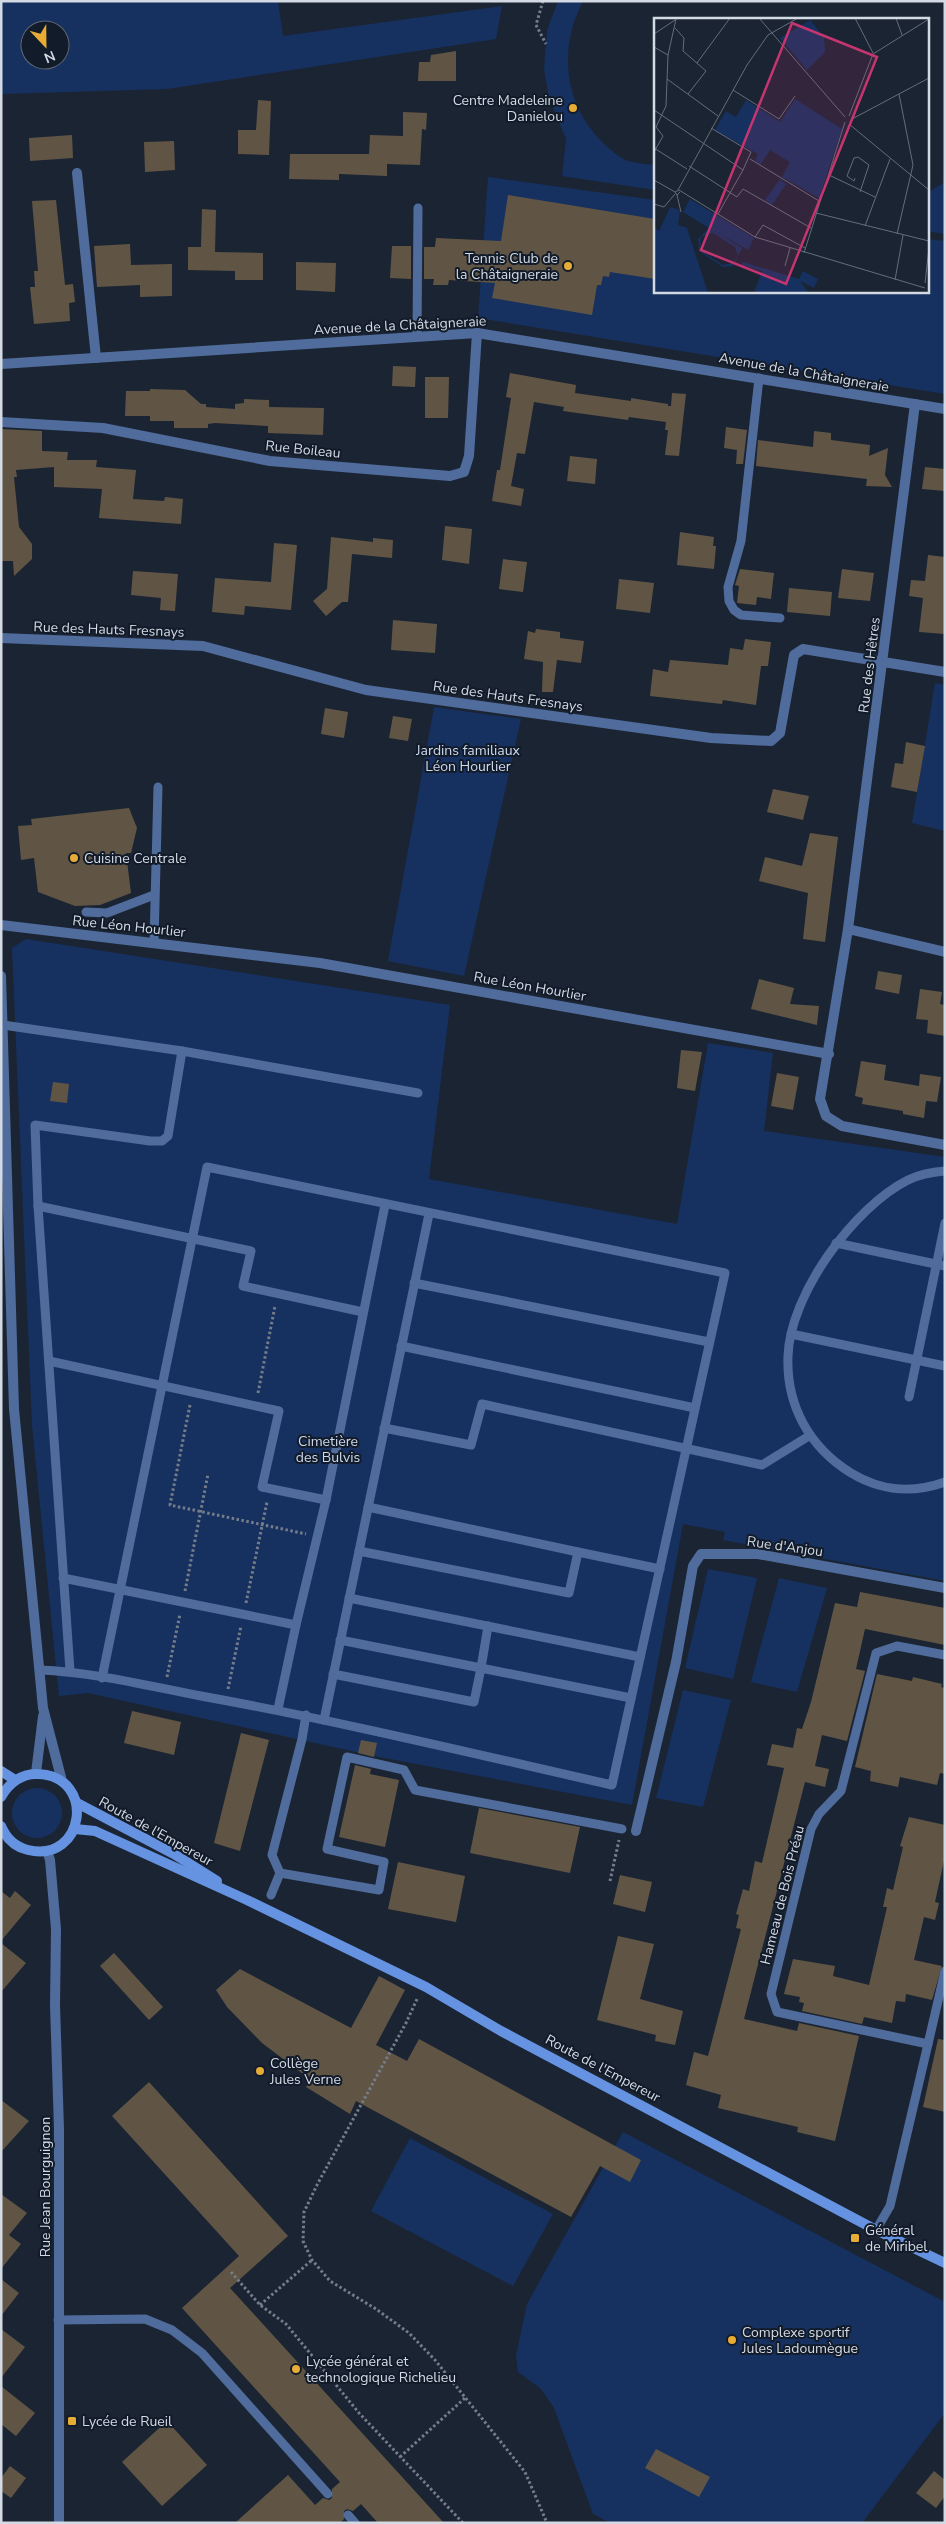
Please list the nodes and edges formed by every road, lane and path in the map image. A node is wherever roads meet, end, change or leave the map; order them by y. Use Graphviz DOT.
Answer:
graph roads {
  1 [pos="543,1"];
  2 [pos="546,44"];
  3 [pos="77,173"];
  4 [pos="418,208"];
  5 [pos="477,332"];
  6 [pos="417,336"];
  7 [pos="96,358"];
  8 [pos="1,364"];
  9 [pos="758,378"];
  10 [pos="915,404"];
  11 [pos="945,409"];
  12 [pos="1,422"];
  13 [pos="780,618"];
  14 [pos="1,638"];
  15 [pos="884,662"];
  16 [pos="945,672"];
  17 [pos="158,787"];
  18 [pos="154,896"];
  19 [pos="86,912"];
  20 [pos="1,925"];
  21 [pos="848,929"];
  22 [pos="154,942"];
  23 [pos="945,952"];
  24 [pos="1,976"];
  25 [pos="3,1024"];
  26 [pos="182,1051"];
  27 [pos="828,1054"];
  28 [pos="418,1094"];
  29 [pos="945,1145"];
  30 [pos="945,1171"];
  31 [pos="385,1205"];
  32 [pos="38,1206"];
  33 [pos="5,1211"];
  34 [pos="429,1214"];
  35 [pos="945,1223"];
  36 [pos="192,1238"];
  37 [pos="836,1244"];
  38 [pos="941,1265"];
  39 [pos="414,1283"];
  40 [pos="278,1294"];
  41 [pos="363,1312"];
  42 [pos="791,1334"];
  43 [pos="709,1342"];
  44 [pos="401,1346"];
  45 [pos="917,1360"];
  46 [pos="48,1361"];
  47 [pos="945,1366"];
  48 [pos="162,1386"];
  49 [pos="192,1392"];
  50 [pos="909,1397"];
  51 [pos="255,1406"];
  52 [pos="694,1408"];
  53 [pos="384,1428"];
  54 [pos="809,1436"];
  55 [pos="686,1448"];
  56 [pos="208,1474"];
  57 [pos="945,1482"];
  58 [pos="269,1489"];
  59 [pos="326,1500"];
  60 [pos="368,1507"];
  61 [pos="200,1512"];
  62 [pos="262,1525"];
  63 [pos="317,1536"];
  64 [pos="359,1550"];
  65 [pos="578,1552"];
  66 [pos="660,1569"];
  67 [pos="63,1578"];
  68 [pos="945,1588"];
  69 [pos="120,1589"];
  70 [pos="349,1598"];
  71 [pos="182,1602"];
  72 [pos="244,1614"];
  73 [pos="296,1625"];
  74 [pos="488,1626"];
  75 [pos="340,1640"];
  76 [pos="945,1655"];
  77 [pos="640,1657"];
  78 [pos="481,1668"];
  79 [pos="40,1670"];
  80 [pos="70,1671"];
  81 [pos="333,1674"];
  82 [pos="102,1678"];
  83 [pos="165,1689"];
  84 [pos="631,1698"];
  85 [pos="226,1700"];
  86 [pos="43,1708"];
  87 [pos="278,1709"];
  88 [pos="306,1715"];
  89 [pos="324,1720"];
  90 [pos="1,1771"];
  91 [pos="36,1773"];
  92 [pos="16,1780"];
  93 [pos="62,1781"];
  94 [pos="1,1797"];
  95 [pos="77,1803"];
  96 [pos="75,1829"];
  97 [pos="622,1829"];
  98 [pos="636,1831"];
  99 [pos="2,1832"];
  100 [pos="47,1851"];
  101 [pos="616,1856"];
  102 [pos="280,1873"];
  103 [pos="610,1880"];
  104 [pos="271,1895"];
  105 [pos="247,1900"];
  106 [pos="945,1971"];
  107 [pos="417,1999"];
  108 [pos="928,2044"];
  109 [pos="876,2230"];
  110 [pos="312,2260"];
  111 [pos="945,2263"];
  112 [pos="231,2272"];
  113 [pos="260,2305"];
  114 [pos="58,2320"];
  115 [pos="465,2398"];
  116 [pos="400,2457"];
  117 [pos="328,2494"];
  118 [pos="348,2515"];
  119 [pos="59,2523"];
  120 [pos="354,2523"];
  121 [pos="463,2523"];
  122 [pos="547,2523"];
  1 -- 2 [label="path"];
  3 -- 7 [label="street"];
  4 -- 6 [label="lane"];
  5 -- 6 [label="street, Avenue de la Châtaigneraie"];
  5 -- 9 [label="street, Avenue de la Châtaigneraie"];
  5 -- 12 [label="street, Rue Boileau"];
  6 -- 7 [label="street, Avenue de la Châtaigneraie"];
  7 -- 8 [label="street, Avenue de la Châtaigneraie"];
  9 -- 10 [label="street, Avenue de la Châtaigneraie"];
  9 -- 13 [label="lane"];
  10 -- 11 [label="street, Avenue de la Châtaigneraie"];
  10 -- 15 [label="street, Rue des Hêtres"];
  14 -- 15 [label="street, Rue des Hauts Fresnays"];
  15 -- 16 [label="street, Rue des Hauts Fresnays"];
  15 -- 21 [label="street, Rue des Hêtres"];
  17 -- 18 [label="lane"];
  18 -- 19 [label="lane"];
  18 -- 22 [label="lane"];
  20 -- 22 [label="street, Rue Léon Hourlier"];
  21 -- 23 [label="street"];
  21 -- 27 [label="street"];
  22 -- 27 [label="street, Rue Léon Hourlier"];
  24 -- 25 [label="street"];
  25 -- 26 [label="lane"];
  25 -- 33 [label="street"];
  26 -- 28 [label="lane"];
  26 -- 32 [label="lane"];
  27 -- 29 [label="street"];
  30 -- 37 [label="lane"];
  31 -- 34 [label="lane"];
  31 -- 36 [label="lane"];
  31 -- 41 [label="lane"];
  32 -- 36 [label="lane"];
  32 -- 46 [label="lane"];
  33 -- 79 [label="street"];
  34 -- 39 [label="lane"];
  34 -- 43 [label="lane"];
  35 -- 38 [label="lane"];
  36 -- 40 [label="lane"];
  36 -- 48 [label="lane"];
  37 -- 38 [label="lane"];
  37 -- 42 [label="lane"];
  38 -- 45 [label="lane"];
  39 -- 43 [label="lane"];
  39 -- 44 [label="lane"];
  40 -- 41 [label="lane"];
  40 -- 51 [label="path"];
  41 -- 59 [label="lane"];
  42 -- 45 [label="lane"];
  42 -- 54 [label="lane"];
  43 -- 52 [label="lane"];
  44 -- 52 [label="lane"];
  44 -- 53 [label="lane"];
  45 -- 47 [label="lane"];
  45 -- 50 [label="lane"];
  46 -- 48 [label="lane"];
  46 -- 67 [label="lane"];
  48 -- 49 [label="lane"];
  48 -- 69 [label="lane"];
  49 -- 51 [label="lane"];
  49 -- 61 [label="path"];
  51 -- 58 [label="lane"];
  52 -- 55 [label="lane"];
  53 -- 55 [label="lane"];
  53 -- 60 [label="lane"];
  54 -- 55 [label="lane"];
  54 -- 57 [label="lane"];
  55 -- 66 [label="lane"];
  56 -- 61 [label="path"];
  58 -- 59 [label="lane"];
  58 -- 62 [label="path"];
  59 -- 63 [label="lane"];
  60 -- 64 [label="lane"];
  60 -- 65 [label="lane"];
  61 -- 62 [label="path"];
  61 -- 71 [label="path"];
  62 -- 63 [label="path"];
  62 -- 72 [label="path"];
  63 -- 73 [label="lane"];
  64 -- 65 [label="lane"];
  64 -- 70 [label="lane"];
  65 -- 66 [label="lane"];
  66 -- 77 [label="lane"];
  67 -- 69 [label="lane"];
  67 -- 80 [label="lane"];
  68 -- 98 [label="street, Rue d'Anjou"];
  69 -- 71 [label="lane"];
  69 -- 82 [label="lane"];
  70 -- 74 [label="lane"];
  70 -- 75 [label="lane"];
  71 -- 72 [label="lane"];
  71 -- 83 [label="path"];
  72 -- 73 [label="lane"];
  72 -- 85 [label="path"];
  73 -- 87 [label="lane"];
  74 -- 77 [label="lane"];
  74 -- 78 [label="lane"];
  75 -- 78 [label="lane"];
  75 -- 81 [label="lane"];
  76 -- 108 [label="lane, Hameau de Bois Préau"];
  77 -- 84 [label="lane"];
  78 -- 81 [label="lane"];
  78 -- 84 [label="lane"];
  79 -- 80 [label="lane"];
  79 -- 86 [label="street"];
  80 -- 82 [label="lane"];
  81 -- 89 [label="lane"];
  82 -- 83 [label="lane"];
  83 -- 85 [label="lane"];
  84 -- 89 [label="lane"];
  85 -- 87 [label="lane"];
  86 -- 91 [label="street"];
  86 -- 93 [label="street"];
  87 -- 88 [label="lane"];
  88 -- 89 [label="lane"];
  88 -- 102 [label="lane"];
  90 -- 92 [label="main road"];
  91 -- 92 [label="main road"];
  91 -- 93 [label="main road"];
  92 -- 94 [label="main road"];
  93 -- 95 [label="main road"];
  95 -- 96 [label="main road"];
  95 -- 105 [label="main road, Route de l'Empereur"];
  96 -- 100 [label="main road"];
  96 -- 105 [label="main road, Route de l'Empereur"];
  97 -- 102 [label="lane"];
  99 -- 100 [label="main road"];
  100 -- 114 [label="street, Rue Jean Bourguignon"];
  101 -- 103 [label="path"];
  102 -- 104 [label="lane"];
  105 -- 109 [label="main road, Route de l'Empereur"];
  106 -- 108 [label="lane"];
  107 -- 110 [label="path"];
  108 -- 109 [label="lane"];
  109 -- 111 [label="main road, Route de l'Empereur"];
  110 -- 113 [label="path"];
  110 -- 115 [label="path"];
  112 -- 113 [label="path"];
  113 -- 116 [label="path"];
  114 -- 117 [label="lane"];
  114 -- 119 [label="street, Rue Jean Bourguignon"];
  115 -- 116 [label="path"];
  115 -- 122 [label="path"];
  116 -- 121 [label="path"];
  118 -- 120 [label="lane"];
}
